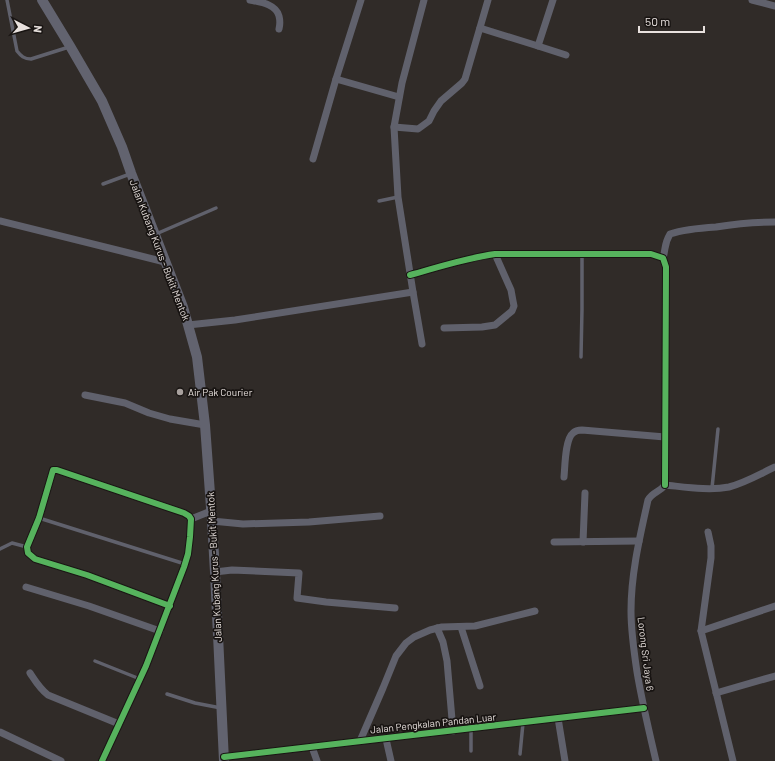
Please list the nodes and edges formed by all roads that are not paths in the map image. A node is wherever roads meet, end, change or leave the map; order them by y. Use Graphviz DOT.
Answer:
graph roads {
  1 [pos="7,0"];
  2 [pos="42,0"];
  3 [pos="250,0"];
  4 [pos="361,0"];
  5 [pos="424,0"];
  6 [pos="488,0"];
  7 [pos="553,0"];
  8 [pos="752,0"];
  9 [pos="775,6"];
  10 [pos="480,28"];
  11 [pos="280,29"];
  12 [pos="70,46"];
  13 [pos="538,46"];
  14 [pos="566,55"];
  15 [pos="336,79"];
  16 [pos="399,97"];
  17 [pos="394,127"];
  18 [pos="313,159"];
  19 [pos="131,173"];
  20 [pos="103,184"];
  21 [pos="398,198"];
  22 [pos="379,201"];
  23 [pos="216,208"];
  24 [pos="0,222"];
  25 [pos="775,222"];
  26 [pos="155,234"];
  27 [pos="495,254"];
  28 [pos="582,254"];
  29 [pos="664,255"];
  30 [pos="166,262"];
  31 [pos="410,275"];
  32 [pos="412,292"];
  33 [pos="188,323"];
  34 [pos="444,328"];
  35 [pos="422,344"];
  36 [pos="581,357"];
  37 [pos="85,395"];
  38 [pos="205,426"];
  39 [pos="718,428"];
  40 [pos="665,437"];
  41 [pos="775,467"];
  42 [pos="564,477"];
  43 [pos="664,485"];
  44 [pos="712,488"];
  45 [pos="585,493"];
  46 [pos="212,516"];
  47 [pos="380,516"];
  48 [pos="39,518"];
  49 [pos="190,519"];
  50 [pos="708,532"];
  51 [pos="639,541"];
  52 [pos="554,542"];
  53 [pos="583,542"];
  54 [pos="27,547"];
  55 [pos="0,549"];
  56 [pos="185,564"];
  57 [pos="215,572"];
  58 [pos="26,587"];
  59 [pos="170,606"];
  60 [pos="775,606"];
  61 [pos="395,608"];
  62 [pos="535,611"];
  63 [pos="461,627"];
  64 [pos="437,628"];
  65 [pos="160,631"];
  66 [pos="701,631"];
  67 [pos="95,661"];
  68 [pos="30,673"];
  69 [pos="775,676"];
  70 [pos="140,679"];
  71 [pos="480,686"];
  72 [pos="716,693"];
  73 [pos="167,694"];
  74 [pos="222,708"];
  75 [pos="644,708"];
  76 [pos="558,718"];
  77 [pos="523,723"];
  78 [pos="119,724"];
  79 [pos="471,729"];
  80 [pos="453,731"];
  81 [pos="0,732"];
  82 [pos="386,739"];
  83 [pos="360,741"];
  84 [pos="312,747"];
  85 [pos="472,751"];
  86 [pos="520,754"];
  87 [pos="224,759"];
  88 [pos="61,761"];
  89 [pos="102,761"];
  90 [pos="317,761"];
  91 [pos="391,761"];
  92 [pos="565,761"];
  93 [pos="656,761"];
  94 [pos="733,761"];
  1 -- 12 [label="lane"];
  2 -- 12 [label="main road, Jalan Kubang Kurus - Bukit Mentok"];
  3 -- 11 [label="street"];
  4 -- 15 [label="street"];
  5 -- 16 [label="street"];
  6 -- 10 [label="street"];
  7 -- 13 [label="street"];
  8 -- 9 [label="street"];
  10 -- 13 [label="street"];
  10 -- 17 [label="street"];
  12 -- 19 [label="main road, Jalan Kubang Kurus - Bukit Mentok"];
  13 -- 14 [label="street"];
  15 -- 16 [label="street"];
  15 -- 18 [label="street"];
  16 -- 17 [label="street"];
  17 -- 21 [label="street"];
  19 -- 20 [label="lane"];
  19 -- 26 [label="main road, Jalan Kubang Kurus - Bukit Mentok"];
  21 -- 22 [label="lane"];
  21 -- 31 [label="street"];
  23 -- 26 [label="lane"];
  24 -- 30 [label="street"];
  25 -- 29 [label="street"];
  26 -- 30 [label="main road, Jalan Kubang Kurus - Bukit Mentok"];
  27 -- 28 [label="street"];
  27 -- 31 [label="street"];
  27 -- 34 [label="street"];
  28 -- 29 [label="street"];
  28 -- 36 [label="lane"];
  29 -- 40 [label="street"];
  30 -- 33 [label="main road, Jalan Kubang Kurus - Bukit Mentok"];
  31 -- 32 [label="street"];
  32 -- 33 [label="street"];
  32 -- 35 [label="street"];
  33 -- 38 [label="main road, Jalan Kubang Kurus - Bukit Mentok"];
  37 -- 38 [label="street"];
  38 -- 46 [label="main road, Jalan Kubang Kurus - Bukit Mentok"];
  39 -- 44 [label="lane"];
  40 -- 42 [label="street"];
  40 -- 43 [label="street"];
  41 -- 44 [label="street"];
  43 -- 44 [label="street"];
  43 -- 51 [label="street, Lorong Sri Jaya 6"];
  45 -- 53 [label="street"];
  46 -- 47 [label="street"];
  46 -- 49 [label="street"];
  46 -- 57 [label="main road, Jalan Kubang Kurus - Bukit Mentok"];
  48 -- 49 [label="street"];
  48 -- 54 [label="street"];
  48 -- 56 [label="lane"];
  49 -- 56 [label="street"];
  50 -- 66 [label="street"];
  51 -- 53 [label="street"];
  51 -- 75 [label="street, Lorong Sri Jaya 6"];
  52 -- 53 [label="street"];
  54 -- 55 [label="lane"];
  54 -- 59 [label="street"];
  56 -- 59 [label="street"];
  57 -- 61 [label="street"];
  57 -- 74 [label="main road, Jalan Kubang Kurus - Bukit Mentok"];
  58 -- 65 [label="street"];
  59 -- 65 [label="street"];
  60 -- 66 [label="street"];
  62 -- 63 [label="street"];
  63 -- 64 [label="street"];
  63 -- 71 [label="street"];
  64 -- 80 [label="street"];
  64 -- 83 [label="street"];
  65 -- 70 [label="street"];
  66 -- 72 [label="street"];
  67 -- 70 [label="lane"];
  68 -- 78 [label="street"];
  69 -- 72 [label="street"];
  70 -- 78 [label="street"];
  72 -- 94 [label="street"];
  73 -- 74 [label="lane"];
  74 -- 87 [label="main road, Jalan Kubang Kurus - Bukit Mentok"];
  75 -- 76 [label="street, Jalan Pengkalan Pandan Luar"];
  75 -- 93 [label="street, Lorong Sri Jaya 6"];
  76 -- 77 [label="street, Jalan Pengkalan Pandan Luar"];
  76 -- 92 [label="street"];
  77 -- 79 [label="street, Jalan Pengkalan Pandan Luar"];
  77 -- 86 [label="lane"];
  78 -- 89 [label="street"];
  79 -- 80 [label="street, Jalan Pengkalan Pandan Luar"];
  79 -- 85 [label="lane"];
  80 -- 82 [label="street, Jalan Pengkalan Pandan Luar"];
  81 -- 88 [label="street"];
  82 -- 83 [label="street, Jalan Pengkalan Pandan Luar"];
  82 -- 91 [label="street"];
  83 -- 84 [label="street, Jalan Pengkalan Pandan Luar"];
  84 -- 87 [label="street, Jalan Pengkalan Pandan Luar"];
  84 -- 90 [label="street"];
}
